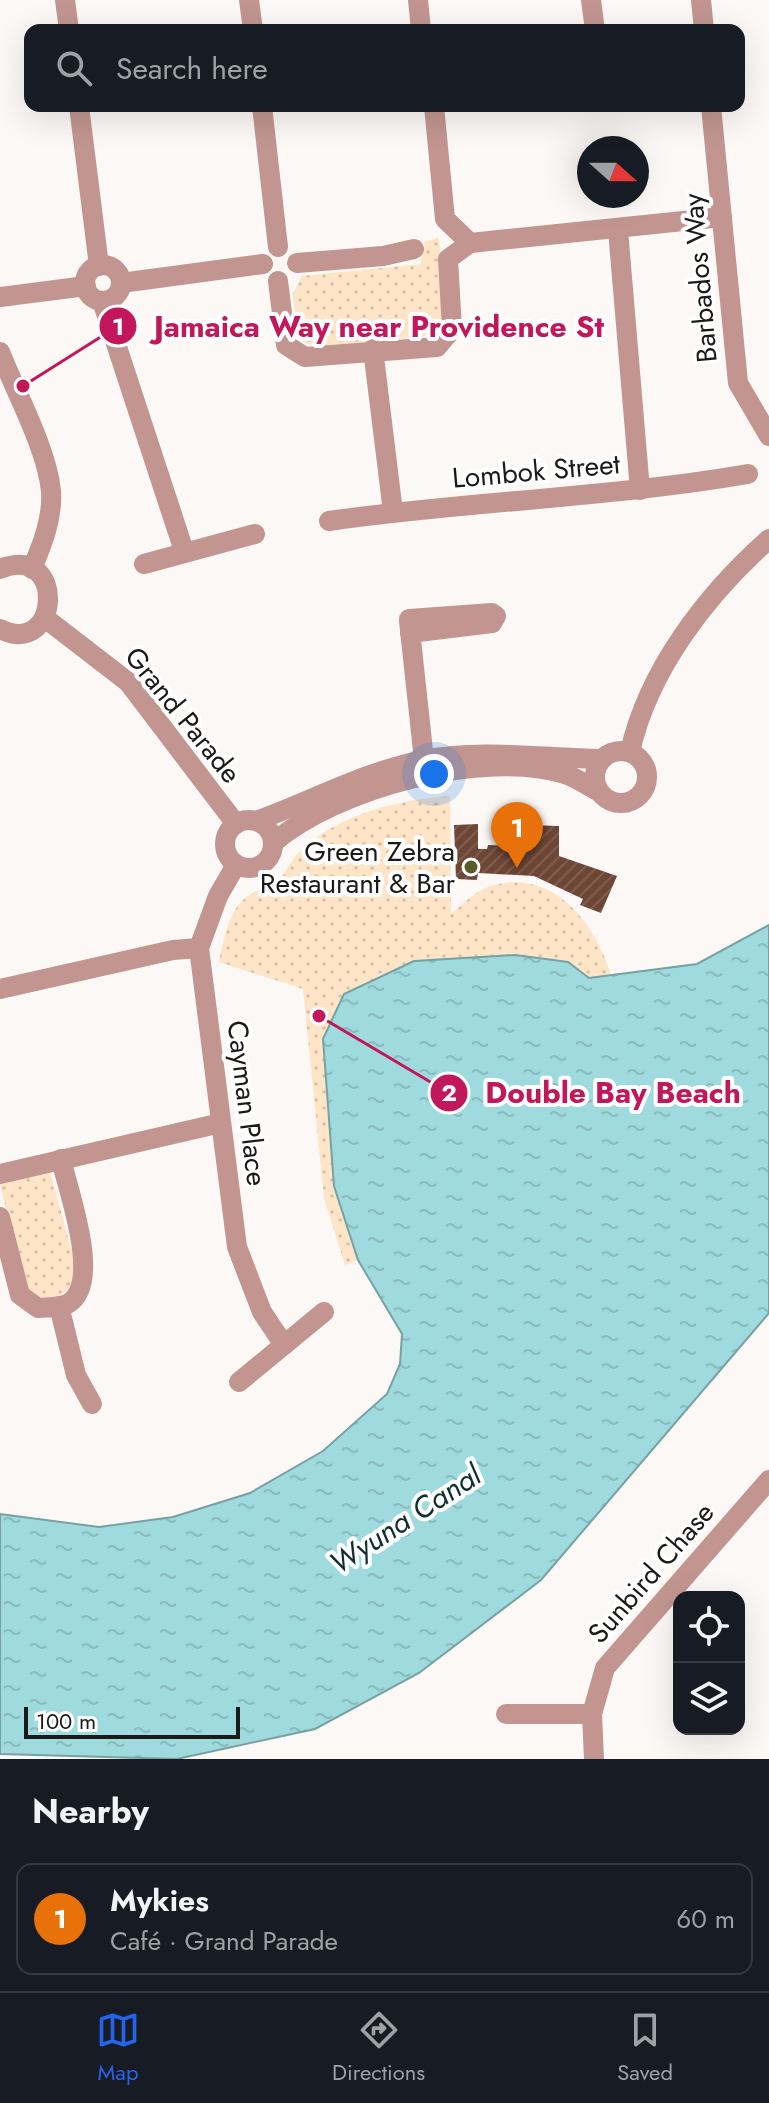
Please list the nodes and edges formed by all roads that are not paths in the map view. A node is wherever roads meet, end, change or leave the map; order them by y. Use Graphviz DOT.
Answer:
graph roads {
  1 [pos="65,0"];
  2 [pos="249,0"];
  3 [pos="418,0"];
  4 [pos="591,0"];
  5 [pos="701,0"];
  6 [pos="68,24"];
  7 [pos="252,24"];
  8 [pos="420,24"];
  9 [pos="594,24"];
  10 [pos="703,24"];
  11 [pos="80,112"];
  12 [pos="263,112"];
  13 [pos="435,112"];
  14 [pos="712,112"];
  15 [pos="722,217"];
  16 [pos="618,230"];
  17 [pos="470,243"];
  18 [pos="278,247"];
  19 [pos="414,249"];
  20 [pos="297,263"];
  21 [pos="263,264"];
  22 [pos="99,266"];
  23 [pos="278,281"];
  24 [pos="121,283"];
  25 [pos="86,286"];
  26 [pos="0,297"];
  27 [pos="102,301"];
  28 [pos="373,349"];
  29 [pos="0,352"];
  30 [pos="769,436"];
  31 [pos="748,474"];
  32 [pos="640,490"];
  33 [pos="393,512"];
  34 [pos="329,521"];
  35 [pos="255,534"];
  36 [pos="769,539"];
  37 [pos="184,551"];
  38 [pos="144,564"];
  39 [pos="0,569"];
  40 [pos="32,569"];
  41 [pos="45,618"];
  42 [pos="409,620"];
  43 [pos="1,634"];
  44 [pos="630,752"];
  45 [pos="601,759"];
  46 [pos="424,760"];
  47 [pos="598,791"];
  48 [pos="246,823"];
  49 [pos="273,843"];
  50 [pos="236,865"];
  51 [pos="199,948"];
  52 [pos="0,989"];
  53 [pos="221,1123"];
  54 [pos="61,1159"];
  55 [pos="0,1174"];
  56 [pos="0,1217"];
  57 [pos="59,1306"];
  58 [pos="324,1312"];
  59 [pos="284,1345"];
  60 [pos="239,1382"];
  61 [pos="92,1404"];
  62 [pos="765,1492"];
  63 [pos="506,1714"];
  64 [pos="592,1714"];
  65 [pos="594,1759"];
  1 -- 6 [label="street"];
  2 -- 7 [label="street"];
  3 -- 8 [label="street"];
  4 -- 9 [label="street"];
  5 -- 10 [label="street"];
  11 -- 22 [label="street"];
  12 -- 18 [label="street"];
  13 -- 17 [label="street"];
  14 -- 15 [label="street, Barbados Way"];
  15 -- 16 [label="street"];
  15 -- 30 [label="street, Barbados Way"];
  16 -- 17 [label="street"];
  16 -- 32 [label="street"];
  17 -- 28 [label="street"];
  18 -- 20 [label="street"];
  18 -- 21 [label="street"];
  19 -- 20 [label="street"];
  20 -- 23 [label="street"];
  21 -- 23 [label="street"];
  21 -- 24 [label="street"];
  22 -- 24 [label="street"];
  22 -- 25 [label="street"];
  23 -- 28 [label="street"];
  24 -- 27 [label="street"];
  25 -- 26 [label="street"];
  25 -- 27 [label="street"];
  27 -- 37 [label="street"];
  28 -- 33 [label="street"];
  29 -- 40 [label="street"];
  31 -- 32 [label="street, Lombok Street"];
  32 -- 33 [label="street, Lombok Street"];
  33 -- 34 [label="street, Lombok Street"];
  35 -- 37 [label="street"];
  36 -- 44 [label="street"];
  37 -- 38 [label="street"];
  39 -- 40 [label="street"];
  40 -- 41 [label="street"];
  41 -- 43 [label="street"];
  41 -- 48 [label="street, Grand Parade"];
  42 -- 46 [label="street"];
  44 -- 45 [label="street"];
  44 -- 47 [label="street"];
  45 -- 46 [label="street"];
  45 -- 47 [label="street"];
  46 -- 48 [label="street"];
  47 -- 49 [label="street"];
  48 -- 49 [label="street"];
  48 -- 50 [label="street"];
  49 -- 50 [label="street"];
  50 -- 51 [label="street, Cayman Place"];
  51 -- 52 [label="street"];
  51 -- 53 [label="street, Cayman Place"];
  53 -- 54 [label="street"];
  53 -- 59 [label="street, Cayman Place"];
  54 -- 55 [label="street"];
  54 -- 57 [label="street"];
  56 -- 57 [label="street"];
  57 -- 61 [label="street"];
  58 -- 59 [label="street"];
  59 -- 60 [label="street"];
  62 -- 64 [label="street, Sunbird Chase"];
  63 -- 64 [label="street"];
  64 -- 65 [label="street, Sunbird Chase"];
}
